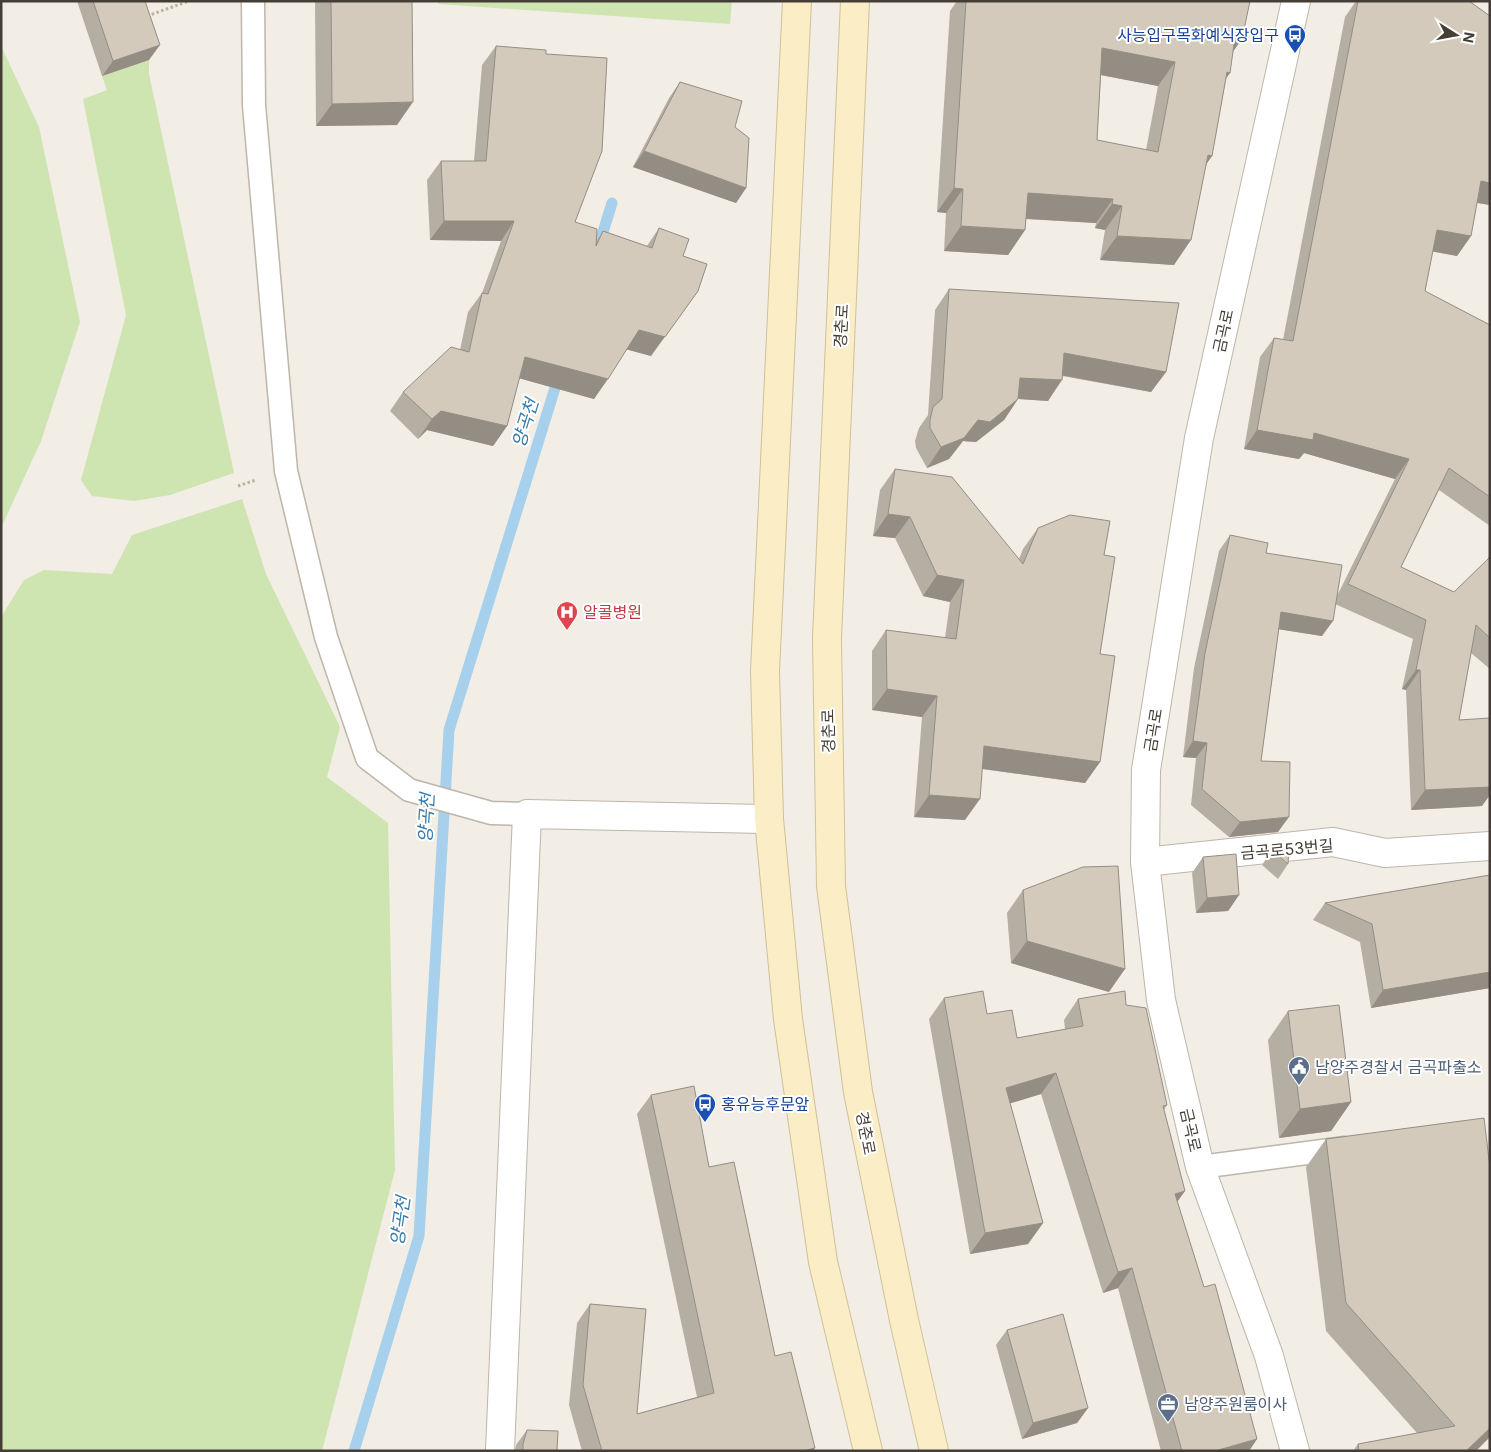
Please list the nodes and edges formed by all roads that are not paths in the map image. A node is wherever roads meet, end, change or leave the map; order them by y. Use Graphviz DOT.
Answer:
graph roads {
  1 [pos="253,1"];
  2 [pos="797,1"];
  3 [pos="855,1"];
  4 [pos="1296,1"];
  5 [pos="527,814"];
  6 [pos="769,819"];
  7 [pos="1490,846"];
  8 [pos="1144,862"];
  9 [pos="1364,1146"];
  10 [pos="1200,1167"];
  11 [pos="500,1451"];
  12 [pos="868,1451"];
  13 [pos="934,1451"];
  14 [pos="1295,1451"];
  1 -- 5 [label="lane"];
  2 -- 6 [label="street"];
  3 -- 13 [label="street, 경춘로"];
  4 -- 8 [label="street, 금곡로"];
  5 -- 6 [label="street"];
  5 -- 11 [label="street"];
  6 -- 12 [label="street"];
  7 -- 8 [label="street, 금곡로53번길"];
  8 -- 10 [label="street, 금곡로"];
  9 -- 10 [label="lane"];
  10 -- 14 [label="street, 금곡로"];
}
